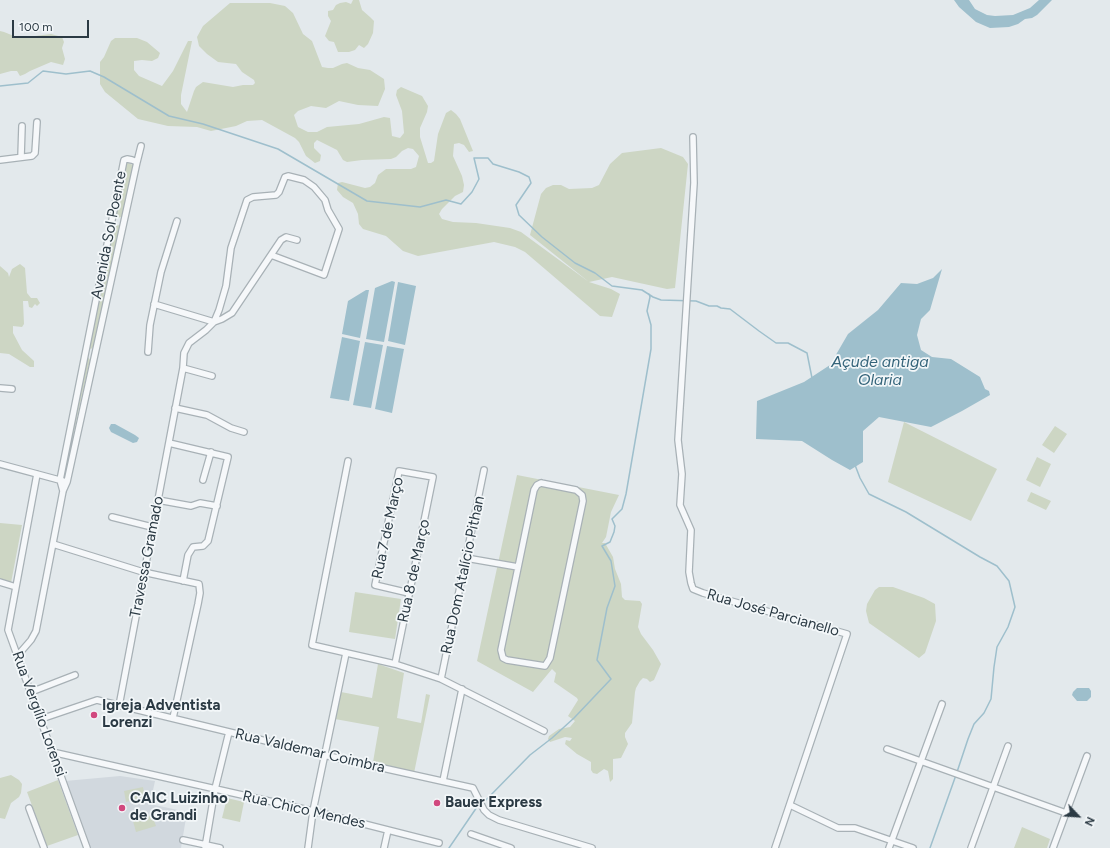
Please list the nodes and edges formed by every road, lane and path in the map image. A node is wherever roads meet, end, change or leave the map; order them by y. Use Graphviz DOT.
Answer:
graph roads {
  1 [pos="37,122"];
  2 [pos="22,126"];
  3 [pos="693,138"];
  4 [pos="141,146"];
  5 [pos="21,157"];
  6 [pos="0,160"];
  7 [pos="137,162"];
  8 [pos="177,221"];
  9 [pos="112,223"];
  10 [pos="123,225"];
  11 [pos="297,240"];
  12 [pos="271,255"];
  13 [pos="154,304"];
  14 [pos="214,322"];
  15 [pos="148,352"];
  16 [pos="86,353"];
  17 [pos="95,356"];
  18 [pos="183,368"];
  19 [pos="212,376"];
  20 [pos="0,388"];
  21 [pos="12,389"];
  22 [pos="175,408"];
  23 [pos="244,432"];
  24 [pos="168,443"];
  25 [pos="210,452"];
  26 [pos="348,461"];
  27 [pos="0,464"];
  28 [pos="484,470"];
  29 [pos="37,474"];
  30 [pos="433,477"];
  31 [pos="60,480"];
  32 [pos="203,480"];
  33 [pos="67,482"];
  34 [pos="63,491"];
  35 [pos="158,500"];
  36 [pos="217,506"];
  37 [pos="112,517"];
  38 [pos="152,527"];
  39 [pos="53,544"];
  40 [pos="466,558"];
  41 [pos="518,568"];
  42 [pos="143,572"];
  43 [pos="183,581"];
  44 [pos="0,582"];
  45 [pos="16,587"];
  46 [pos="409,593"];
  47 [pos="346,653"];
  48 [pos="18,655"];
  49 [pos="395,664"];
  50 [pos="75,675"];
  51 [pos="441,679"];
  52 [pos="462,689"];
  53 [pos="31,692"];
  54 [pos="942,704"];
  55 [pos="119,706"];
  56 [pos="173,718"];
  57 [pos="41,719"];
  58 [pos="544,731"];
  59 [pos="229,732"];
  60 [pos="1008,746"];
  61 [pos="887,749"];
  62 [pos="52,752"];
  63 [pos="324,755"];
  64 [pos="1087,756"];
  65 [pos="920,762"];
  66 [pos="442,782"];
  67 [pos="993,788"];
  68 [pos="215,789"];
  69 [pos="790,806"];
  70 [pos="29,808"];
  71 [pos="313,811"];
  72 [pos="1066,813"];
  73 [pos="388,830"];
  74 [pos="471,834"];
  75 [pos="183,840"];
  76 [pos="892,840"];
  77 [pos="439,843"];
  78 [pos="205,846"];
  79 [pos="44,848"];
  80 [pos="87,848"];
  81 [pos="220,848"];
  82 [pos="308,848"];
  83 [pos="384,848"];
  84 [pos="511,848"];
  85 [pos="592,848"];
  86 [pos="775,848"];
  87 [pos="889,848"];
  88 [pos="913,848"];
  89 [pos="971,848"];
  90 [pos="1053,848"];
  1 -- 5 [label="street"];
  2 -- 5 [label="street"];
  3 -- 69 [label="street, Rua José Parcianello"];
  4 -- 7 [label="street"];
  5 -- 6 [label="street"];
  7 -- 9 [label="street, Avenida Sol Poente"];
  7 -- 10 [label="street, Avenida Sol Poente"];
  8 -- 13 [label="street"];
  9 -- 10 [label="street"];
  9 -- 16 [label="street, Avenida Sol Poente"];
  10 -- 17 [label="street, Avenida Sol Poente"];
  11 -- 12 [label="street, Travessa Gramado"];
  12 -- 14 [label="street, Travessa Gramado"];
  12 -- 14 [label="street"];
  13 -- 14 [label="street"];
  13 -- 15 [label="street"];
  14 -- 18 [label="street, Travessa Gramado"];
  16 -- 17 [label="street"];
  16 -- 31 [label="street, Avenida Sol Poente"];
  17 -- 33 [label="street, Avenida Sol Poente"];
  18 -- 19 [label="street"];
  18 -- 22 [label="street, Travessa Gramado"];
  20 -- 21 [label="street"];
  22 -- 23 [label="street"];
  22 -- 24 [label="street, Travessa Gramado"];
  24 -- 25 [label="street"];
  24 -- 35 [label="street, Travessa Gramado"];
  25 -- 32 [label="street"];
  25 -- 36 [label="street"];
  26 -- 47 [label="street"];
  27 -- 29 [label="street"];
  28 -- 40 [label="street, Rua Dom Atalício Pithan"];
  29 -- 31 [label="street"];
  29 -- 45 [label="street, Rua Vergílio Lorensi"];
  30 -- 46 [label="street, Rua 8 de Março"];
  30 -- 46 [label="street, Rua 7 de Março"];
  31 -- 33 [label="street"];
  31 -- 34 [label="street"];
  33 -- 34 [label="street, Avenida Sol Poente"];
  34 -- 39 [label="street"];
  35 -- 36 [label="street"];
  35 -- 38 [label="street, Travessa Gramado"];
  36 -- 43 [label="street"];
  37 -- 38 [label="street"];
  38 -- 42 [label="street, Travessa Gramado"];
  39 -- 42 [label="street"];
  39 -- 48 [label="street"];
  40 -- 41 [label="street"];
  40 -- 51 [label="street, Rua Dom Atalício Pithan"];
  41 -- 41 [label="street"];
  42 -- 43 [label="street"];
  42 -- 55 [label="street, Travessa Gramado"];
  43 -- 56 [label="street"];
  44 -- 45 [label="street"];
  45 -- 48 [label="street, Rua Vergílio Lorensi"];
  46 -- 49 [label="street, Rua 8 de Março"];
  47 -- 49 [label="street"];
  47 -- 63 [label="street"];
  48 -- 53 [label="street, Rua Vergílio Lorensi"];
  49 -- 51 [label="street"];
  50 -- 53 [label="street"];
  51 -- 52 [label="street"];
  52 -- 58 [label="street"];
  52 -- 66 [label="street"];
  53 -- 57 [label="street, Rua Vergílio Lorensi"];
  54 -- 65 [label="street"];
  55 -- 56 [label="street, Rua Valdemar Coimbra"];
  55 -- 57 [label="street, Rua Valdemar Coimbra"];
  56 -- 59 [label="street, Rua Valdemar Coimbra"];
  57 -- 62 [label="street, Rua Vergílio Lorensi"];
  59 -- 63 [label="street, Rua Valdemar Coimbra"];
  59 -- 68 [label="street"];
  60 -- 67 [label="street"];
  61 -- 65 [label="street"];
  62 -- 68 [label="street, Rua Chico Mendes"];
  62 -- 80 [label="street, Rua Vergílio Lorensi"];
  63 -- 66 [label="street, Rua Valdemar Coimbra"];
  63 -- 71 [label="street"];
  64 -- 72 [label="street"];
  65 -- 67 [label="street"];
  65 -- 76 [label="street"];
  66 -- 85 [label="street, Rua Valdemar Coimbra"];
  67 -- 72 [label="street"];
  67 -- 89 [label="street"];
  68 -- 71 [label="street, Rua Chico Mendes"];
  68 -- 78 [label="street"];
  69 -- 76 [label="street"];
  69 -- 86 [label="street, Rua José Parcianello"];
  70 -- 79 [label="street"];
  71 -- 73 [label="street, Rua Chico Mendes"];
  71 -- 82 [label="street"];
  72 -- 90 [label="street"];
  73 -- 77 [label="street, Rua Chico Mendes"];
  73 -- 83 [label="street"];
  74 -- 84 [label="street"];
  75 -- 78 [label="street"];
  76 -- 87 [label="street"];
  76 -- 88 [label="street"];
  78 -- 81 [label="street"];
}
